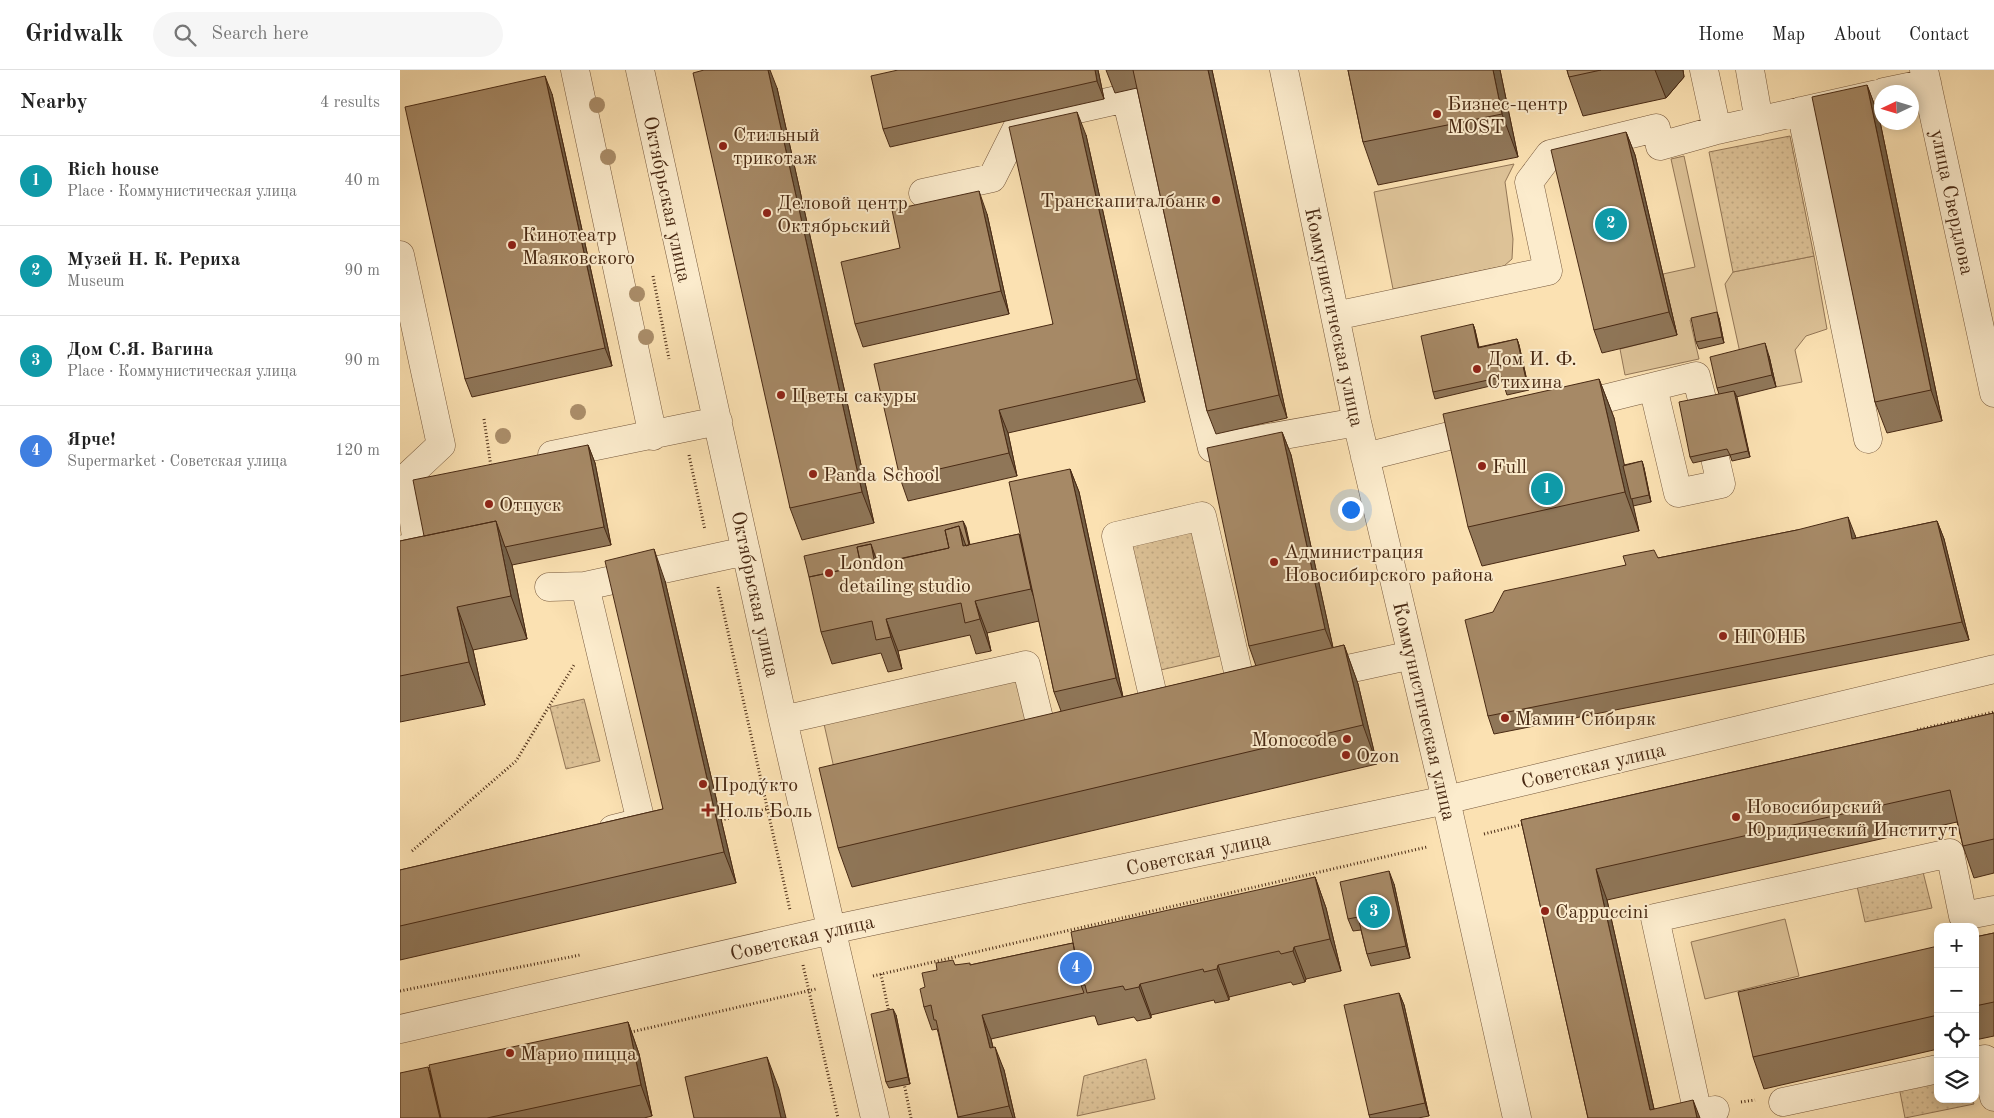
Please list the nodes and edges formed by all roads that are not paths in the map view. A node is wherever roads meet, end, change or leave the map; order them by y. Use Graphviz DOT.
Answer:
graph roads {
  1 [pos="575,70"];
  2 [pos="640,70"];
  3 [pos="1284,70"];
  4 [pos="1704,70"];
  5 [pos="1750,70"];
  6 [pos="1926,76"];
  7 [pos="1903,85"];
  8 [pos="1874,95"];
  9 [pos="1801,111"];
  10 [pos="1759,121"];
  11 [pos="1717,130"];
  12 [pos="923,192"];
  13 [pos="400,255"];
  14 [pos="1334,316"];
  15 [pos="1653,387"];
  16 [pos="1994,392"];
  17 [pos="1703,404"];
  18 [pos="1548,412"];
  19 [pos="718,421"];
  20 [pos="1357,422"];
  21 [pos="1509,422"];
  22 [pos="653,436"];
  23 [pos="1868,439"];
  24 [pos="1365,457"];
  25 [pos="1715,458"];
  26 [pos="491,467"];
  27 [pos="400,550"];
  28 [pos="746,550"];
  29 [pos="585,586"];
  30 [pos="549,587"];
  31 [pos="1412,655"];
  32 [pos="1994,669"];
  33 [pos="1186,706"];
  34 [pos="1157,713"];
  35 [pos="783,720"];
  36 [pos="1129,720"];
  37 [pos="1072,733"];
  38 [pos="1044,739"];
  39 [pos="1015,746"];
  40 [pos="1446,800"];
  41 [pos="593,833"];
  42 [pos="1994,910"];
  43 [pos="832,930"];
  44 [pos="400,1029"];
  45 [pos="1979,1060"];
  46 [pos="1934,1070"];
  47 [pos="1994,1097"];
  48 [pos="1783,1102"];
  49 [pos="1715,1110"];
  50 [pos="874,1118"];
  51 [pos="1517,1118"];
  1 -- 22 [label="street"];
  2 -- 19 [label="street, Октябрьская улица"];
  3 -- 14 [label="street, Коммунистическая улица"];
  4 -- 11 [label="street"];
  5 -- 10 [label="street"];
  6 -- 7 [label="street"];
  6 -- 16 [label="street, улица Свердлова"];
  8 -- 9 [label="street"];
  9 -- 10 [label="street"];
  9 -- 23 [label="street"];
  10 -- 11 [label="street"];
  11 -- 14 [label="street"];
  12 -- 20 [label="street"];
  13 -- 27 [label="street"];
  14 -- 20 [label="street, Коммунистическая улица"];
  15 -- 17 [label="street"];
  15 -- 18 [label="street"];
  15 -- 25 [label="street"];
  19 -- 22 [label="street"];
  19 -- 28 [label="street, Октябрьская улица"];
  20 -- 24 [label="street, Коммунистическая улица"];
  21 -- 24 [label="street"];
  22 -- 26 [label="street"];
  24 -- 31 [label="street, Коммунистическая улица"];
  28 -- 29 [label="street"];
  28 -- 35 [label="street, Октябрьская улица"];
  29 -- 30 [label="street"];
  29 -- 41 [label="street"];
  31 -- 34 [label="street"];
  31 -- 40 [label="street, Коммунистическая улица"];
  32 -- 40 [label="street, Советская улица"];
  33 -- 34 [label="street"];
  34 -- 36 [label="street"];
  35 -- 38 [label="street"];
  35 -- 43 [label="street, Октябрьская улица"];
  37 -- 38 [label="street"];
  38 -- 39 [label="street"];
  40 -- 43 [label="street, Советская улица"];
  40 -- 51 [label="street, Коммунистическая улица"];
  42 -- 49 [label="street"];
  43 -- 44 [label="street, Советская улица"];
  43 -- 50 [label="street, Октябрьская улица"];
  45 -- 47 [label="street"];
  46 -- 48 [label="street"];
}
